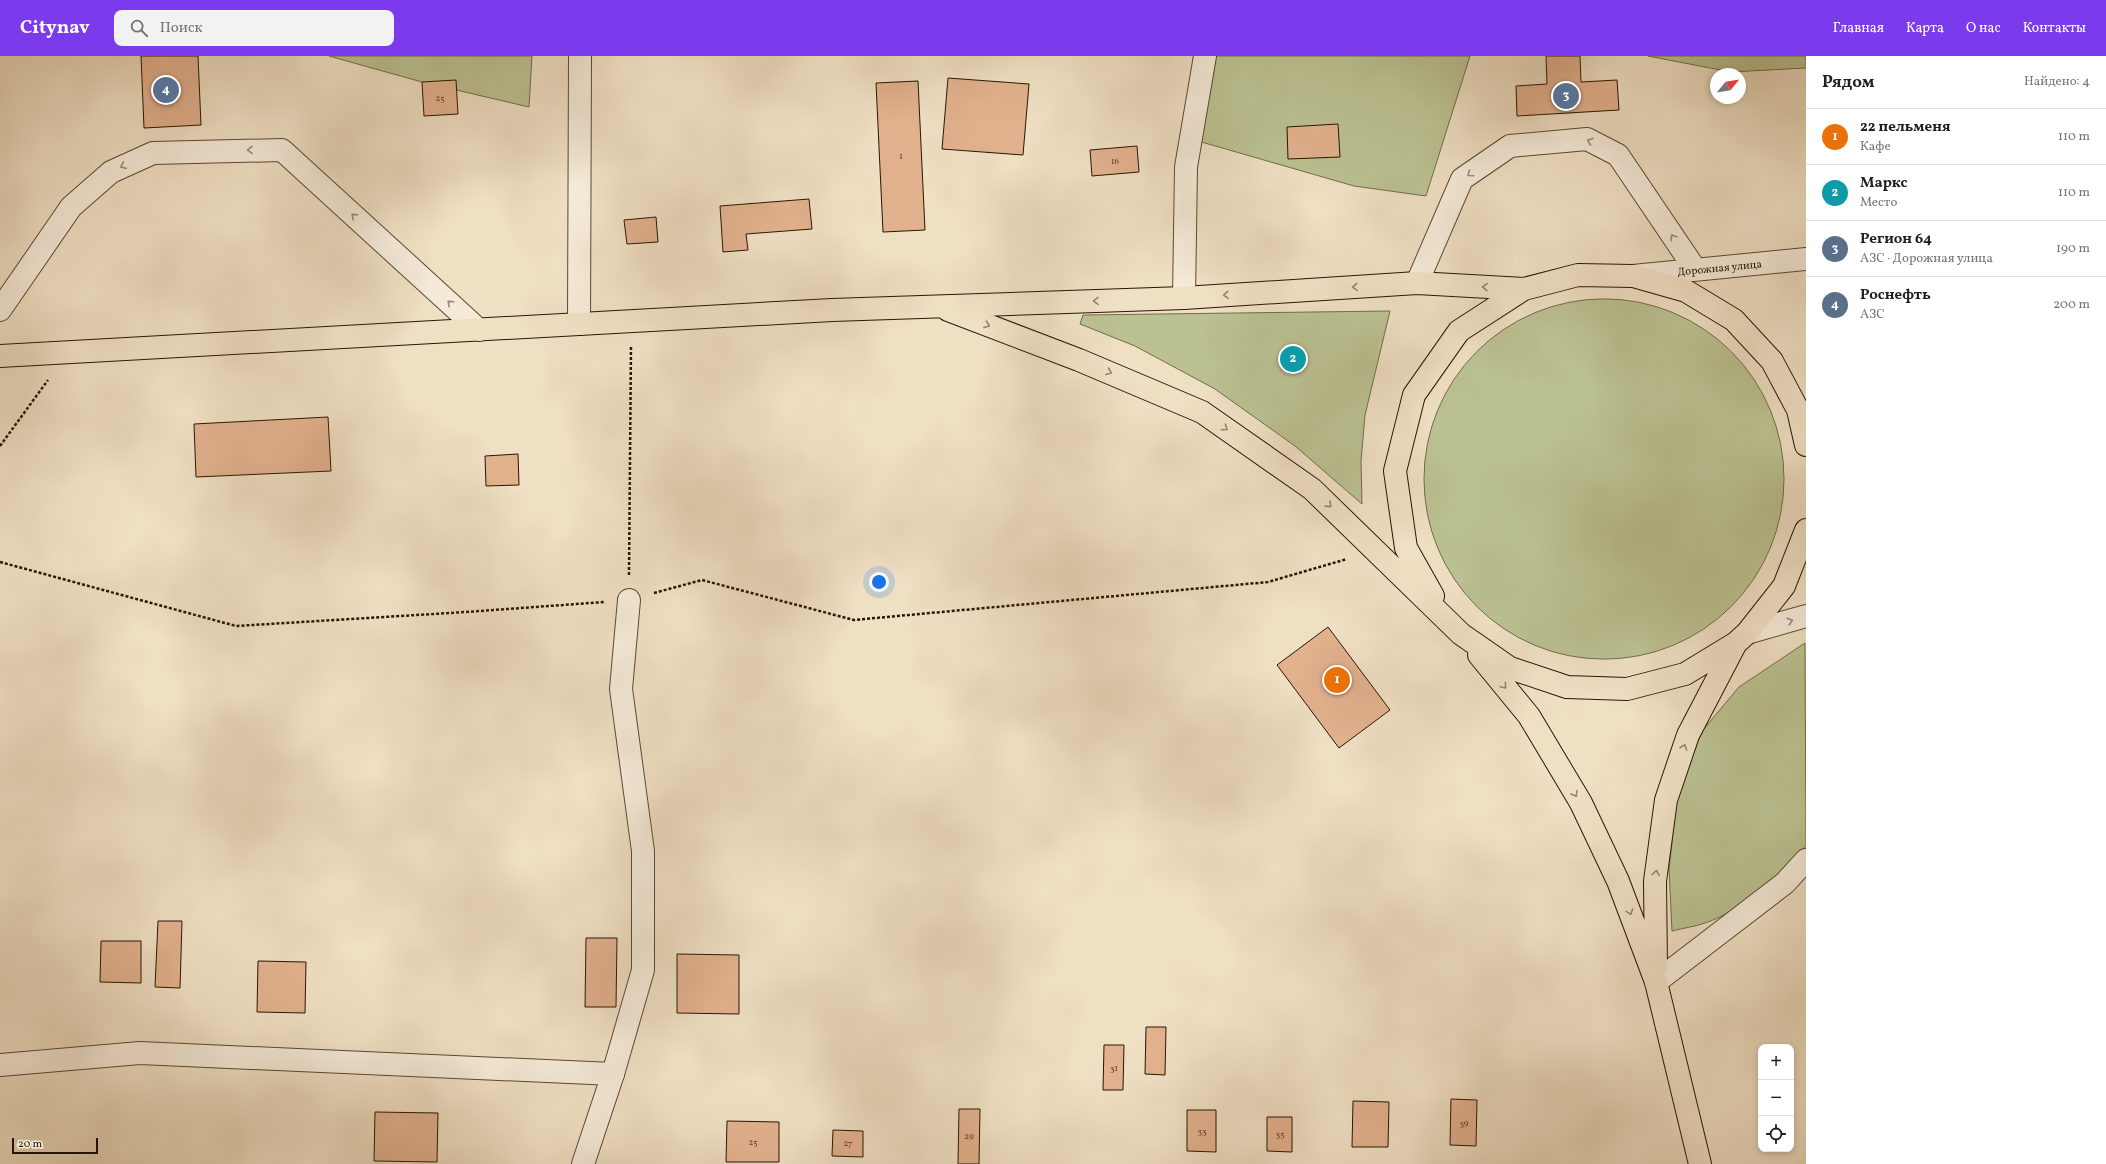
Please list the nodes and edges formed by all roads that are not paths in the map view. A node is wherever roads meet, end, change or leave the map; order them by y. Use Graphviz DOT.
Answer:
graph roads {
  1 [pos="580,56"];
  2 [pos="1205,56"];
  3 [pos="1806,260"];
  4 [pos="1695,270"];
  5 [pos="1633,276"];
  6 [pos="1417,283"];
  7 [pos="1524,289"];
  8 [pos="1184,298"];
  9 [pos="938,307"];
  10 [pos="0,310"];
  11 [pos="578,324"];
  12 [pos="479,330"];
  13 [pos="0,356"];
  14 [pos="1803,415"];
  15 [pos="1806,445"];
  16 [pos="1806,530"];
  17 [pos="629,600"];
  18 [pos="1444,616"];
  19 [pos="1806,616"];
  20 [pos="1461,634"];
  21 [pos="1742,638"];
  22 [pos="1806,860"];
  23 [pos="1656,982"];
  24 [pos="0,1065"];
  25 [pos="613,1074"];
  26 [pos="583,1164"];
  27 [pos="1700,1164"];
  1 -- 11 [label="street"];
  2 -- 8 [label="street"];
  3 -- 4 [label="street, Дорожная улица"];
  4 -- 5 [label="street, Дорожная улица"];
  4 -- 6 [label="street, one-way"];
  5 -- 7 [label="highway"];
  5 -- 14 [label="highway"];
  7 -- 6 [label="highway, one-way"];
  6 -- 8 [label="highway, one-way"];
  7 -- 18 [label="highway"];
  8 -- 9 [label="highway, one-way"];
  9 -- 11 [label="highway"];
  9 -- 18 [label="highway, one-way"];
  12 -- 10 [label="street, one-way"];
  11 -- 12 [label="highway"];
  12 -- 13 [label="highway"];
  14 -- 15 [label="highway"];
  16 -- 21 [label="highway"];
  17 -- 25 [label="street"];
  18 -- 20 [label="highway"];
  21 -- 19 [label="street, one-way"];
  20 -- 21 [label="highway"];
  20 -- 23 [label="highway, one-way"];
  23 -- 21 [label="highway, one-way"];
  22 -- 23 [label="street"];
  23 -- 27 [label="highway"];
  24 -- 25 [label="street"];
  25 -- 26 [label="street"];
}
